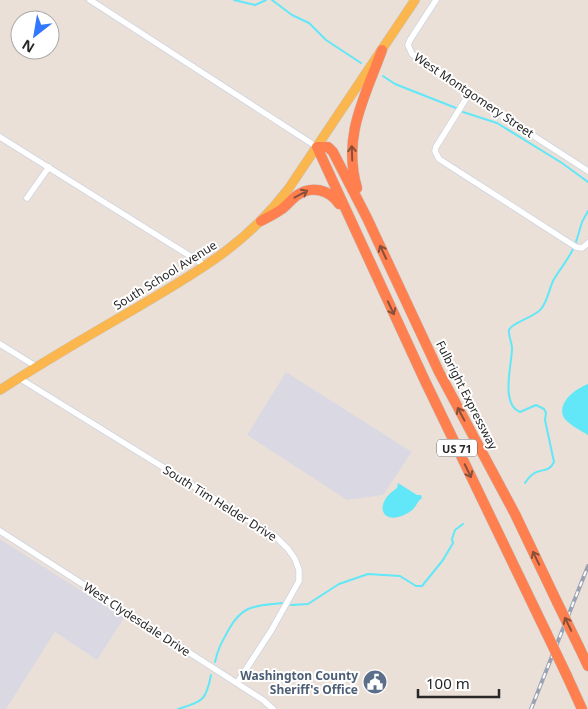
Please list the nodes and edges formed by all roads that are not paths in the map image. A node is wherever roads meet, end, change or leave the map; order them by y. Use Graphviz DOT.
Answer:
graph roads {
  1 [pos="90,0"];
  2 [pos="415,0"];
  3 [pos="436,0"];
  4 [pos="382,50"];
  5 [pos="469,94"];
  6 [pos="0,137"];
  7 [pos="317,147"];
  8 [pos="49,167"];
  9 [pos="588,171"];
  10 [pos="27,198"];
  11 [pos="366,218"];
  12 [pos="261,221"];
  13 [pos="588,243"];
  14 [pos="371,264"];
  15 [pos="207,266"];
  16 [pos="0,344"];
  17 [pos="36,367"];
  18 [pos="19,378"];
  19 [pos="0,390"];
  20 [pos="0,531"];
  21 [pos="588,666"];
  22 [pos="237,683"];
  23 [pos="273,709"];
  24 [pos="582,709"];
  1 -- 7 [label="street"];
  2 -- 4 [label="main road, South School Avenue"];
  3 -- 5 [label="street, West Montgomery Street"];
  4 -- 7 [label="main road, South School Avenue"];
  11 -- 4 [label="highway, one-way"];
  5 -- 9 [label="street, West Montgomery Street"];
  5 -- 13 [label="street"];
  6 -- 8 [label="street"];
  7 -- 11 [label="highway, Fulbright Expressway"];
  7 -- 12 [label="main road, South School Avenue"];
  7 -- 14 [label="highway, US 71"];
  8 -- 10 [label="street"];
  8 -- 15 [label="street"];
  21 -- 11 [label="highway, Fulbright Expressway / US 71, one-way, bridge"];
  12 -- 14 [label="highway, one-way"];
  12 -- 15 [label="main road, South School Avenue"];
  14 -- 24 [label="highway, US 71, one-way, bridge"];
  15 -- 17 [label="main road, South School Avenue"];
  16 -- 17 [label="street"];
  17 -- 18 [label="main road, South School Avenue"];
  18 -- 19 [label="main road, South School Avenue"];
  18 -- 22 [label="street, South Tim Helder Drive"];
  20 -- 22 [label="street, West Clydesdale Drive"];
  22 -- 23 [label="street, West Clydesdale Drive"];
}
